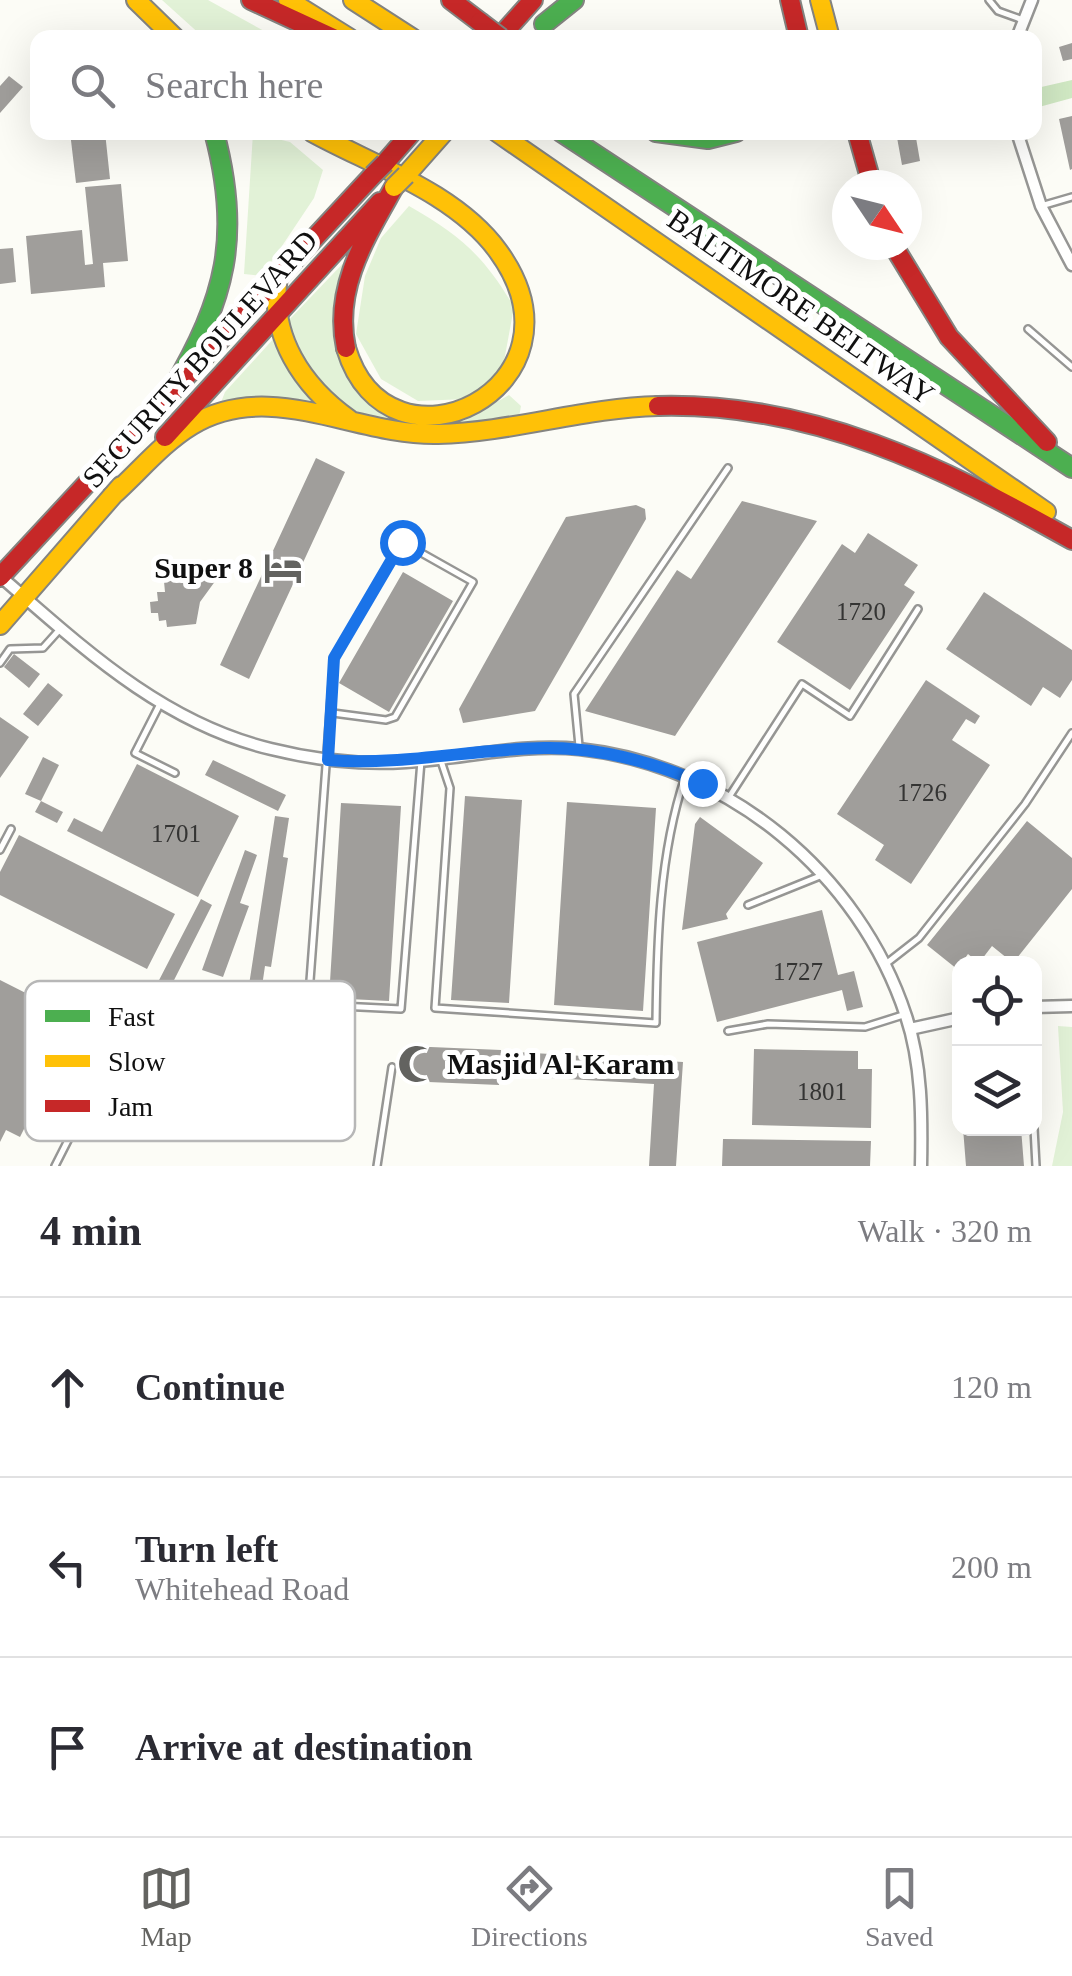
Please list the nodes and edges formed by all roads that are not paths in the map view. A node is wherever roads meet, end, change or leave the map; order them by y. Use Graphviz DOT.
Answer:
graph roads {
  1 [pos="136,0"];
  2 [pos="250,0"];
  3 [pos="288,0"];
  4 [pos="356,0"];
  5 [pos="452,0"];
  6 [pos="533,0"];
  7 [pos="566,0"];
  8 [pos="574,0"];
  9 [pos="790,0"];
  10 [pos="989,0"];
  11 [pos="1032,0"];
  12 [pos="820,3"];
  13 [pos="1023,20"];
  14 [pos="159,30"];
  15 [pos="168,30"];
  16 [pos="316,30"];
  17 [pos="336,30"];
  18 [pos="400,30"];
  19 [pos="490,30"];
  20 [pos="507,30"];
  21 [pos="538,30"];
  22 [pos="797,30"];
  23 [pos="828,30"];
  24 [pos="1020,30"];
  25 [pos="216,140"];
  26 [pos="326,140"];
  27 [pos="405,140"];
  28 [pos="437,140"];
  29 [pos="508,140"];
  30 [pos="573,140"];
  31 [pos="859,140"];
  32 [pos="1020,140"];
  33 [pos="868,170"];
  34 [pos="400,181"];
  35 [pos="399,182"];
  36 [pos="399,182"];
  37 [pos="399,182"];
  38 [pos="1072,197"];
  39 [pos="1041,206"];
  40 [pos="902,260"];
  41 [pos="1072,265"];
  42 [pos="278,276"];
  43 [pos="273,316"];
  44 [pos="1028,329"];
  45 [pos="1072,367"];
  46 [pos="172,390"];
  47 [pos="360,426"];
  48 [pos="1070,466"];
  49 [pos="728,468"];
  50 [pos="112,496"];
  51 [pos="1072,530"];
  52 [pos="1072,540"];
  53 [pos="0,576"];
  54 [pos="24,596"];
  55 [pos="918,610"];
  56 [pos="0,625"];
  57 [pos="61,628"];
  58 [pos="0,642"];
  59 [pos="10,650"];
  60 [pos="0,663"];
  61 [pos="160,704"];
  62 [pos="333,712"];
  63 [pos="1072,732"];
  64 [pos="579,749"];
  65 [pos="440,758"];
  66 [pos="328,760"];
  67 [pos="420,761"];
  68 [pos="174,773"];
  69 [pos="685,776"];
  70 [pos="729,797"];
  71 [pos="11,829"];
  72 [pos="0,850"];
  73 [pos="823,875"];
  74 [pos="748,905"];
  75 [pos="884,964"];
  76 [pos="310,981"];
  77 [pos="1072,1006"];
  78 [pos="355,1007"];
  79 [pos="1042,1007"];
  80 [pos="906,1014"];
  81 [pos="952,1020"];
  82 [pos="910,1029"];
  83 [pos="728,1031"];
  84 [pos="392,1067"];
  85 [pos="1034,1136"];
  86 [pos="68,1141"];
  87 [pos="55,1166"];
  88 [pos="377,1166"];
  89 [pos="920,1166"];
  90 [pos="1036,1166"];
  1 -- 14 [label="main road"];
  1 -- 15 [label="main road"];
  2 -- 16 [label="main road"];
  3 -- 17 [label="main road"];
  4 -- 18 [label="main road"];
  5 -- 19 [label="main road, bridge"];
  6 -- 20 [label="main road"];
  7 -- 21 [label="main road"];
  8 -- 21 [label="main road"];
  9 -- 22 [label="main road"];
  10 -- 13 [label="lane"];
  11 -- 13 [label="street"];
  12 -- 23 [label="main road"];
  13 -- 24 [label="street"];
  25 -- 46 [label="main road"];
  26 -- 35 [label="main road"];
  27 -- 42 [label="main road, SECURITY BOULEVARD"];
  28 -- 34 [label="main road, SECURITY BOULEVARD"];
  29 -- 51 [label="main road, BALTIMORE BELTWAY"];
  30 -- 48 [label="main road, BALTIMORE BELTWAY"];
  31 -- 33 [label="main road"];
  32 -- 39 [label="street"];
  34 -- 43 [label="main road, SECURITY BOULEVARD"];
  36 -- 37 [label="main road"];
  38 -- 39 [label="lane"];
  39 -- 41 [label="street"];
  40 -- 48 [label="main road"];
  42 -- 43 [label="main road"];
  42 -- 46 [label="main road, SECURITY BOULEVARD"];
  43 -- 47 [label="main road"];
  43 -- 50 [label="main road, SECURITY BOULEVARD"];
  44 -- 45 [label="lane"];
  46 -- 53 [label="main road, SECURITY BOULEVARD"];
  47 -- 50 [label="main road"];
  47 -- 52 [label="main road"];
  49 -- 64 [label="lane"];
  50 -- 54 [label="main road, SECURITY BOULEVARD"];
  53 -- 54 [label="street"];
  54 -- 56 [label="main road, SECURITY BOULEVARD"];
  54 -- 57 [label="street"];
  55 -- 70 [label="lane"];
  57 -- 59 [label="lane"];
  57 -- 61 [label="street"];
  58 -- 59 [label="lane"];
  59 -- 60 [label="lane"];
  61 -- 66 [label="street"];
  61 -- 68 [label="lane"];
  62 -- 62 [label="lane"];
  62 -- 66 [label="lane"];
  63 -- 75 [label="lane"];
  64 -- 65 [label="street"];
  64 -- 69 [label="street"];
  65 -- 67 [label="street"];
  65 -- 69 [label="lane"];
  66 -- 67 [label="street"];
  66 -- 76 [label="lane"];
  67 -- 78 [label="lane"];
  69 -- 70 [label="street"];
  70 -- 73 [label="street"];
  71 -- 72 [label="lane"];
  73 -- 74 [label="lane"];
  73 -- 75 [label="street"];
  75 -- 80 [label="street"];
  77 -- 79 [label="street"];
  80 -- 82 [label="street"];
  80 -- 83 [label="lane"];
  81 -- 82 [label="street"];
  82 -- 89 [label="street"];
  84 -- 88 [label="lane"];
  85 -- 90 [label="lane"];
  86 -- 87 [label="lane"];
}
